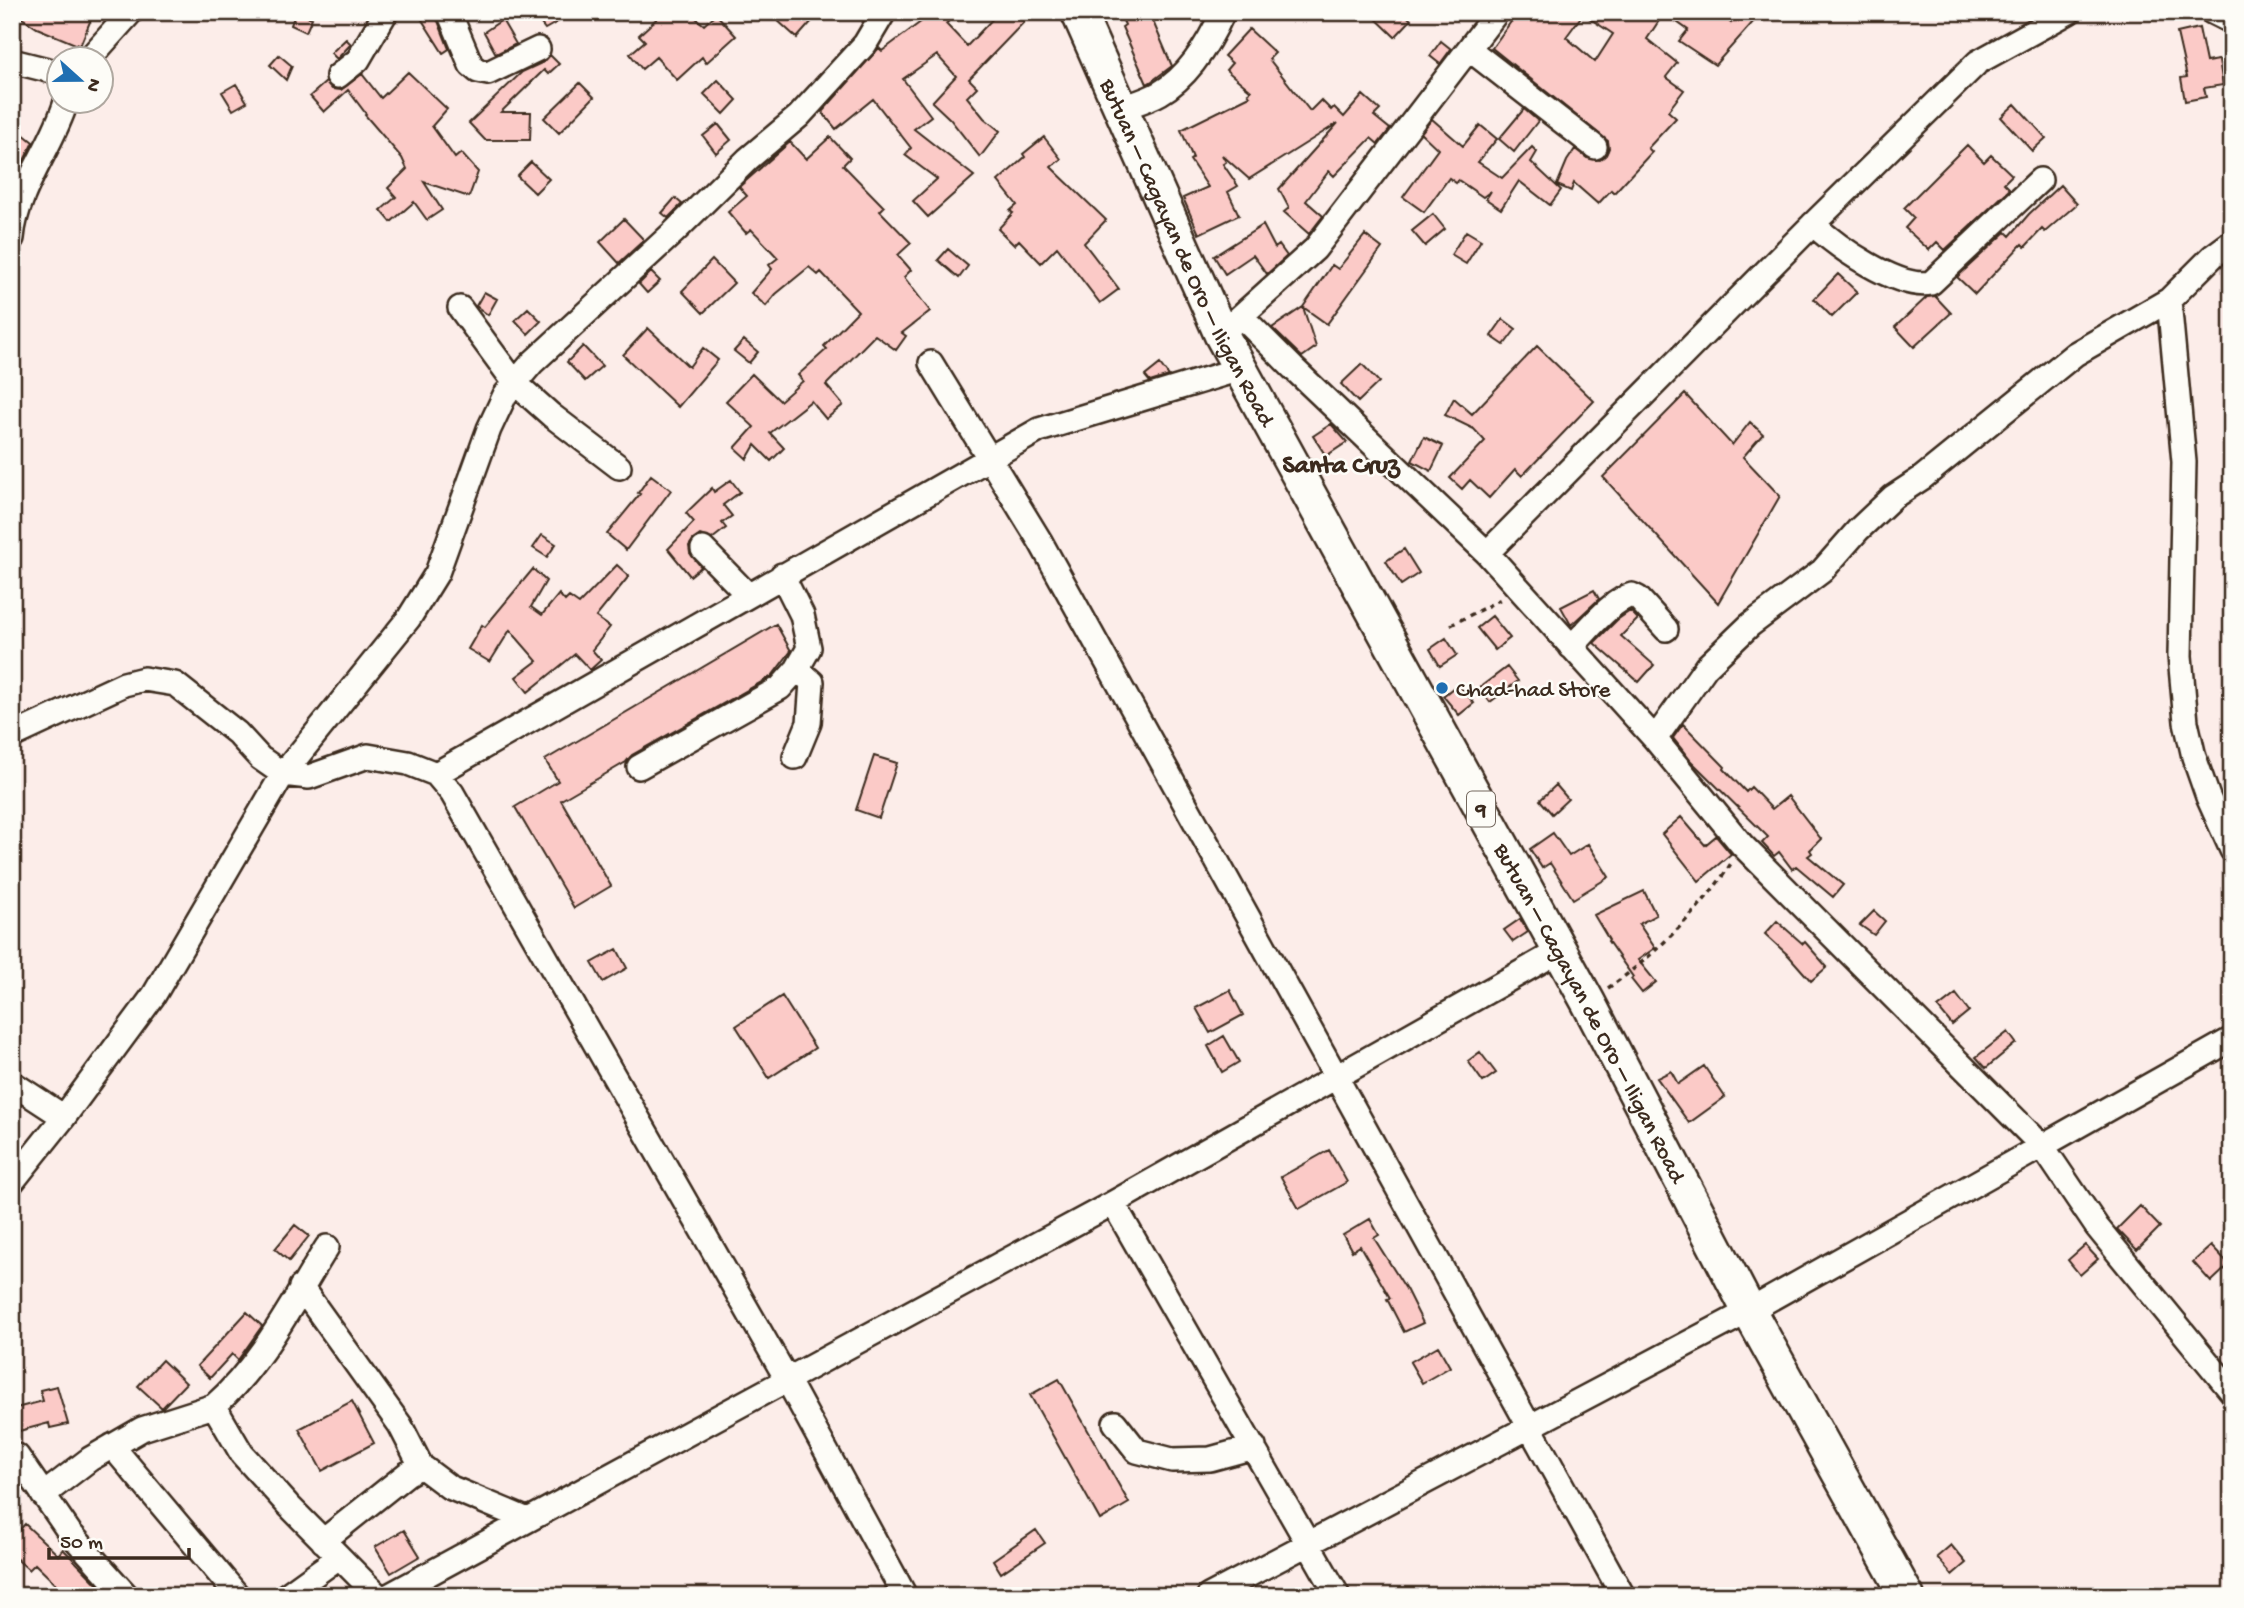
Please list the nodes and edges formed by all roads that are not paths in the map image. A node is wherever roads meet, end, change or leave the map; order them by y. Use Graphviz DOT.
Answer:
graph roads {
  1 [pos="131,12"];
  2 [pos="386,12"];
  3 [pos="449,12"];
  4 [pos="884,12"];
  5 [pos="1078,12"];
  6 [pos="1223,12"];
  7 [pos="1497,12"];
  8 [pos="2069,12"];
  9 [pos="2212,12"];
  10 [pos="2232,22"];
  11 [pos="101,46"];
  12 [pos="538,49"];
  13 [pos="1469,49"];
  14 [pos="12,61"];
  15 [pos="46,70"];
  16 [pos="338,76"];
  17 [pos="1120,109"];
  18 [pos="61,116"];
  19 [pos="1595,147"];
  20 [pos="2040,180"];
  21 [pos="1813,224"];
  22 [pos="12,239"];
  23 [pos="2232,242"];
  24 [pos="2169,300"];
  25 [pos="460,308"];
  26 [pos="1231,325"];
  27 [pos="931,363"];
  28 [pos="1240,369"];
  29 [pos="515,383"];
  30 [pos="988,458"];
  31 [pos="619,467"];
  32 [pos="703,549"];
  33 [pos="1488,553"];
  34 [pos="782,575"];
  35 [pos="747,594"];
  36 [pos="1665,629"];
  37 [pos="1571,647"];
  38 [pos="797,669"];
  39 [pos="12,736"];
  40 [pos="1655,739"];
  41 [pos="795,757"];
  42 [pos="639,767"];
  43 [pos="283,774"];
  44 [pos="436,774"];
  45 [pos="2232,850"];
  46 [pos="1559,951"];
  47 [pos="2232,1038"];
  48 [pos="1336,1076"];
  49 [pos="12,1083"];
  50 [pos="64,1117"];
  51 [pos="2043,1147"];
  52 [pos="12,1182"];
  53 [pos="1113,1203"];
  54 [pos="327,1247"];
  55 [pos="301,1287"];
  56 [pos="1749,1311"];
  57 [pos="788,1381"];
  58 [pos="2232,1392"];
  59 [pos="214,1406"];
  60 [pos="1115,1423"];
  61 [pos="1528,1427"];
  62 [pos="112,1446"];
  63 [pos="1254,1447"];
  64 [pos="17,1456"];
  65 [pos="421,1466"];
  66 [pos="43,1495"];
  67 [pos="528,1520"];
  68 [pos="1309,1542"];
  69 [pos="331,1549"];
  70 [pos="127,1596"];
  71 [pos="238,1596"];
  72 [pos="285,1596"];
  73 [pos="378,1596"];
  74 [pos="388,1596"];
  75 [pos="905,1596"];
  76 [pos="1209,1596"];
  77 [pos="1338,1596"];
  78 [pos="1623,1596"];
  79 [pos="1907,1596"];
  1 -- 11 [label="street"];
  2 -- 16 [label="street"];
  3 -- 12 [label="street"];
  4 -- 29 [label="street"];
  5 -- 17 [label="highway, Butuan – Cagayan de Oro – Iligan Road / 9"];
  6 -- 17 [label="street"];
  7 -- 13 [label="street"];
  8 -- 21 [label="street"];
  9 -- 10 [label="street"];
  13 -- 19 [label="street"];
  13 -- 26 [label="street"];
  14 -- 15 [label="street"];
  17 -- 26 [label="highway, Butuan – Cagayan de Oro – Iligan Road / 9"];
  18 -- 22 [label="street"];
  20 -- 21 [label="street"];
  21 -- 33 [label="street"];
  23 -- 24 [label="street"];
  24 -- 40 [label="street"];
  24 -- 45 [label="street"];
  25 -- 29 [label="street"];
  26 -- 28 [label="highway, Butuan – Cagayan de Oro – Iligan Road / 9"];
  26 -- 33 [label="street"];
  27 -- 30 [label="street"];
  28 -- 30 [label="street"];
  28 -- 46 [label="highway, Butuan – Cagayan de Oro – Iligan Road / 9"];
  29 -- 31 [label="street"];
  29 -- 43 [label="street"];
  30 -- 34 [label="street"];
  30 -- 48 [label="street"];
  32 -- 35 [label="street"];
  33 -- 37 [label="street"];
  34 -- 35 [label="street"];
  34 -- 38 [label="street"];
  35 -- 44 [label="street"];
  36 -- 37 [label="street"];
  37 -- 40 [label="street"];
  38 -- 41 [label="street"];
  38 -- 42 [label="street"];
  39 -- 43 [label="street"];
  40 -- 51 [label="street"];
  43 -- 44 [label="street"];
  43 -- 50 [label="street"];
  44 -- 57 [label="street"];
  46 -- 48 [label="street"];
  46 -- 56 [label="highway, Butuan – Cagayan de Oro – Iligan Road / 9"];
  47 -- 51 [label="street"];
  48 -- 53 [label="street"];
  48 -- 61 [label="street"];
  49 -- 50 [label="street"];
  50 -- 52 [label="street"];
  51 -- 56 [label="street"];
  51 -- 58 [label="street"];
  53 -- 57 [label="street"];
  53 -- 63 [label="street"];
  54 -- 55 [label="street"];
  55 -- 59 [label="street"];
  55 -- 65 [label="street"];
  56 -- 61 [label="street"];
  56 -- 79 [label="highway, Butuan – Cagayan de Oro – Iligan Road / 9"];
  57 -- 67 [label="street"];
  57 -- 75 [label="street"];
  59 -- 62 [label="street"];
  59 -- 69 [label="street"];
  60 -- 63 [label="street"];
  61 -- 68 [label="street"];
  61 -- 78 [label="street"];
  62 -- 66 [label="street"];
  62 -- 71 [label="street"];
  63 -- 68 [label="street"];
  64 -- 66 [label="street"];
  65 -- 67 [label="street"];
  65 -- 69 [label="street"];
  66 -- 70 [label="street"];
  67 -- 74 [label="street"];
  68 -- 76 [label="street"];
  68 -- 77 [label="street"];
  69 -- 72 [label="street"];
  69 -- 73 [label="street"];
}
